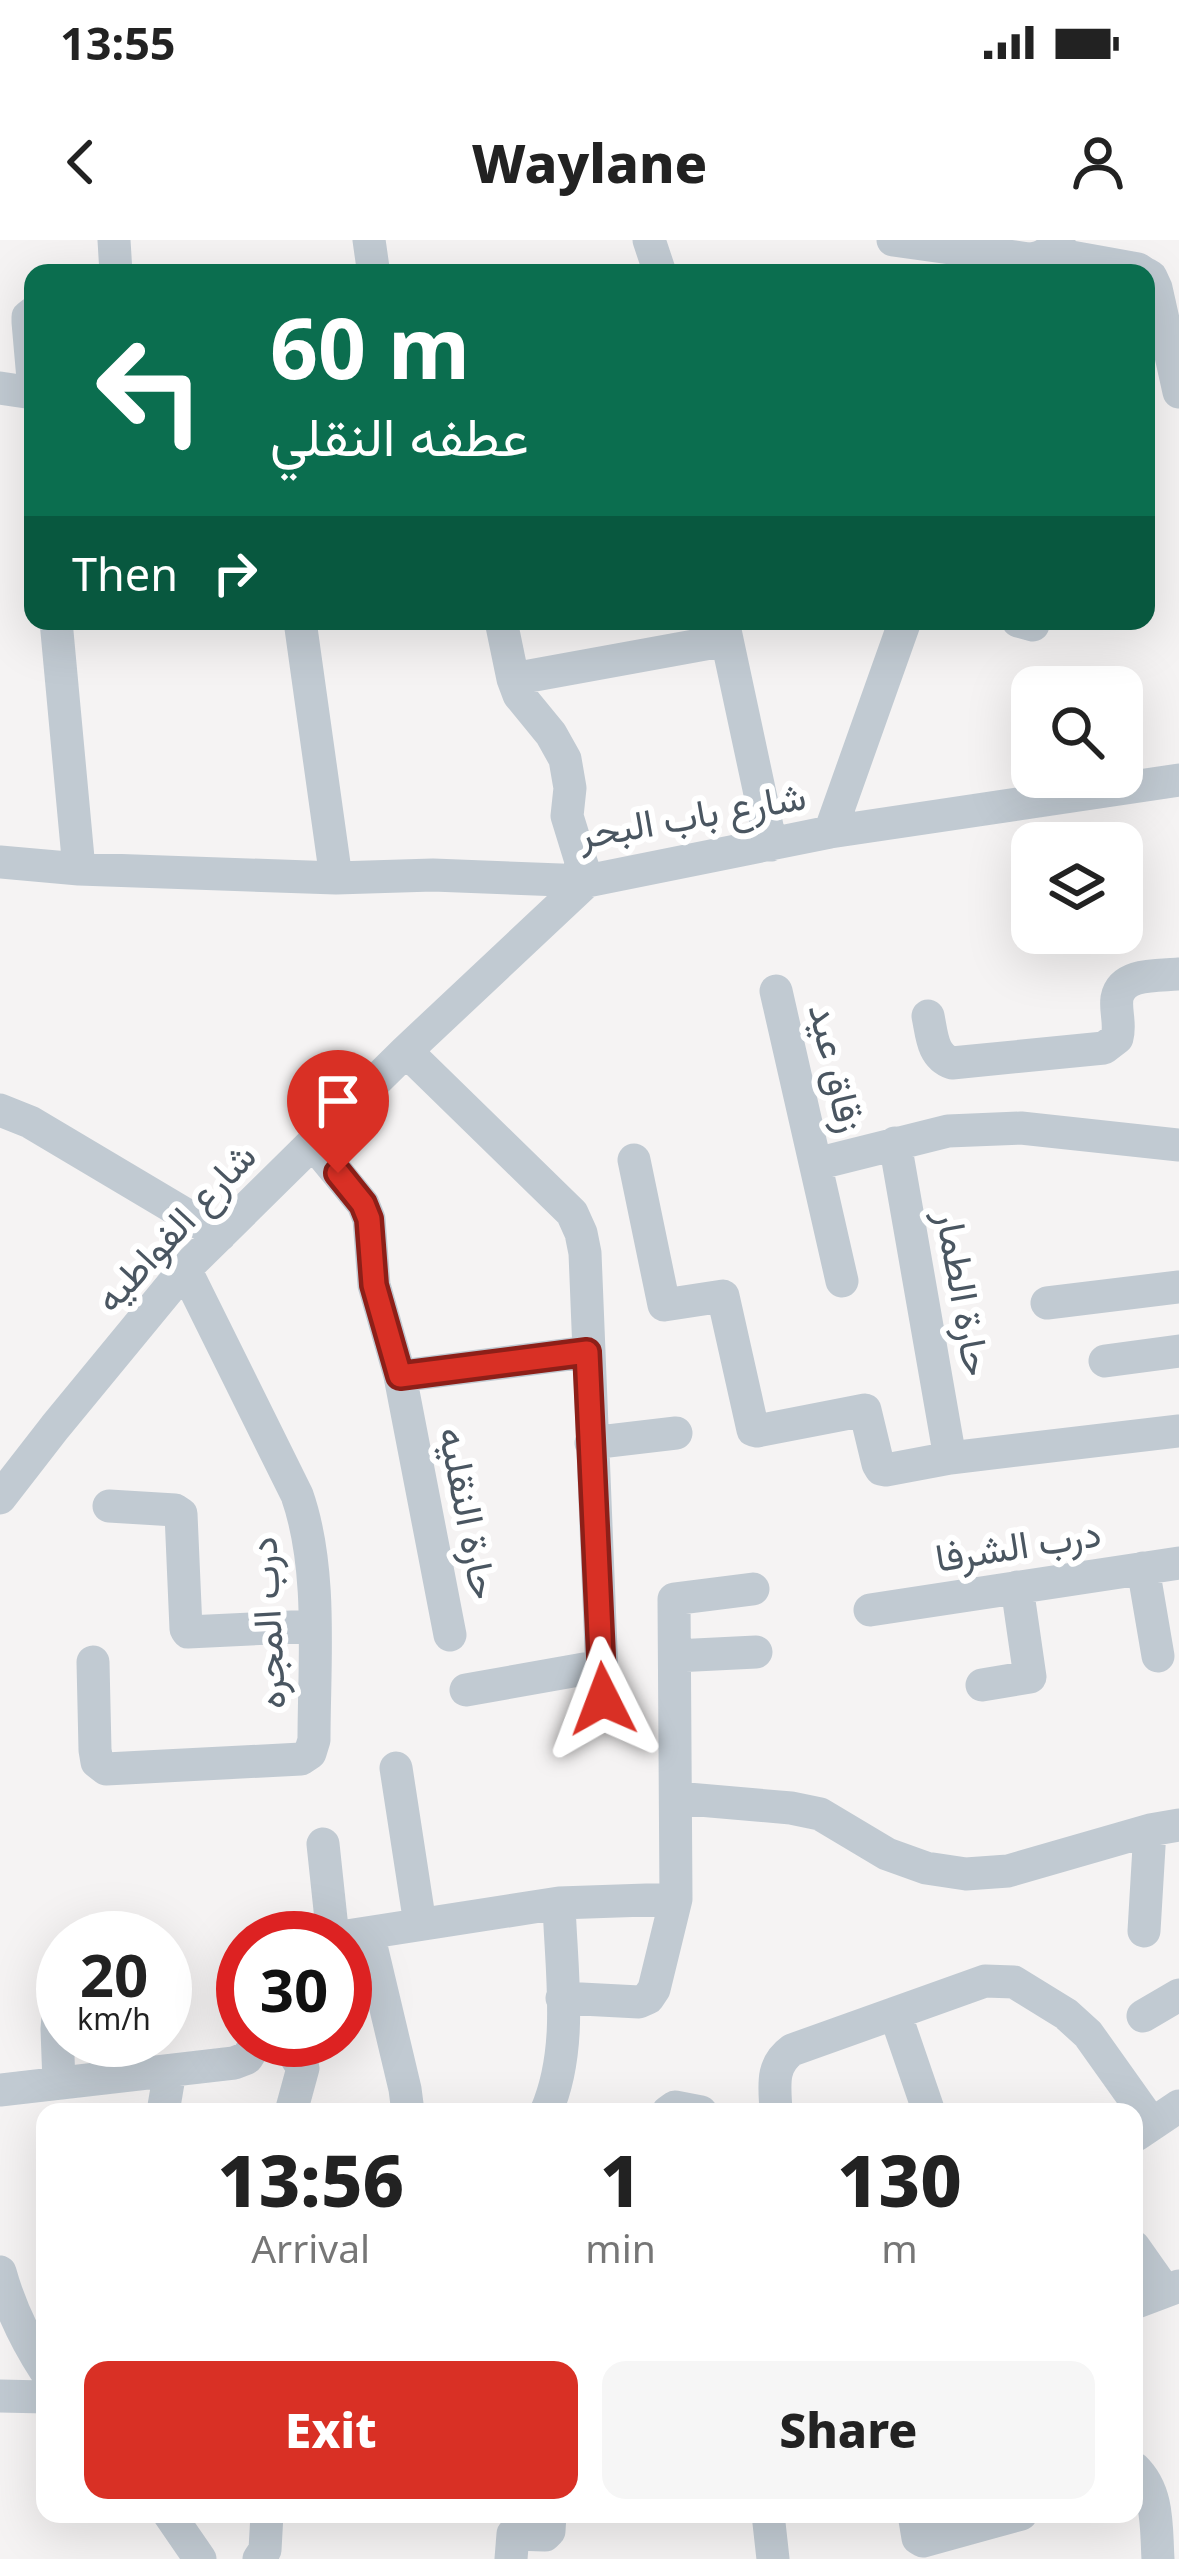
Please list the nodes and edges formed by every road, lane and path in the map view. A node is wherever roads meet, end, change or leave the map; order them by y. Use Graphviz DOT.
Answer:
graph roads {
  1 [pos="892,240"];
  2 [pos="1054,246"];
  3 [pos="987,256"];
  4 [pos="1120,264"];
  5 [pos="1155,287"];
  6 [pos="1179,392"];
  7 [pos="57,630"];
  8 [pos="301,630"];
  9 [pos="503,630"];
  10 [pos="725,630"];
  11 [pos="902,630"];
  12 [pos="512,679"];
  13 [pos="1179,780"];
  14 [pos="830,832"];
  15 [pos="771,845"];
  16 [pos="0,862"];
  17 [pos="79,869"];
  18 [pos="336,878"];
  19 [pos="587,881"];
  20 [pos="1179,974"];
  21 [pos="776,991"];
  22 [pos="928,1016"];
  23 [pos="406,1051"];
  24 [pos="0,1110"];
  25 [pos="313,1143"];
  26 [pos="896,1143"];
  27 [pos="1179,1145"];
  28 [pos="634,1160"];
  29 [pos="816,1164"];
  30 [pos="220,1235"];
  31 [pos="185,1269"];
  32 [pos="842,1281"];
  33 [pos="1179,1287"];
  34 [pos="1047,1304"];
  35 [pos="1179,1351"];
  36 [pos="587,1352"];
  37 [pos="1105,1361"];
  38 [pos="400,1376"];
  39 [pos="1179,1432"];
  40 [pos="676,1433"];
  41 [pos="591,1443"];
  42 [pos="950,1458"];
  43 [pos="0,1498"];
  44 [pos="109,1506"];
  45 [pos="1179,1563"];
  46 [pos="1143,1568"];
  47 [pos="1017,1587"];
  48 [pos="753,1588"];
  49 [pos="870,1610"];
  50 [pos="314,1626"];
  51 [pos="451,1635"];
  52 [pos="756,1652"];
  53 [pos="676,1656"];
  54 [pos="1158,1656"];
  55 [pos="93,1662"];
  56 [pos="982,1685"];
  57 [pos="466,1690"];
  58 [pos="396,1768"];
  59 [pos="676,1798"];
  60 [pos="1165,1827"];
  61 [pos="323,1844"];
  62 [pos="676,1899"];
  63 [pos="559,1903"];
  64 [pos="330,1911"];
  65 [pos="421,1924"];
  66 [pos="1144,1931"];
  67 [pos="372,1932"];
  68 [pos="372,1950"];
  69 [pos="1179,1995"];
  70 [pos="562,1999"];
  71 [pos="895,2013"];
  72 [pos="1143,2016"];
  73 [pos="216,2065"];
  74 [pos="58,2067"];
  75 [pos="302,2067"];
  76 [pos="170,2071"];
  77 [pos="59,2083"];
  78 [pos="0,2090"];
  79 [pos="165,2103"];
  80 [pos="293,2103"];
  81 [pos="407,2103"];
  82 [pos="550,2103"];
  83 [pos="776,2103"];
  84 [pos="926,2103"];
  85 [pos="1141,2103"];
  86 [pos="1143,2264"];
  87 [pos="0,2272"];
  88 [pos="1159,2293"];
  89 [pos="36,2356"];
  90 [pos="0,2396"];
  91 [pos="36,2397"];
  92 [pos="1143,2486"];
  93 [pos="177,2523"];
  94 [pos="266,2523"];
  95 [pos="549,2523"];
  96 [pos="769,2523"];
  97 [pos="916,2523"];
  98 [pos="988,2523"];
  99 [pos="200,2559"];
  100 [pos="259,2559"];
  101 [pos="511,2559"];
  102 [pos="772,2559"];
  103 [pos="1158,2559"];
  1 -- 3 [label="street"];
  2 -- 3 [label="street"];
  2 -- 4 [label="street"];
  5 -- 6 [label="street"];
  7 -- 17 [label="street"];
  8 -- 18 [label="street"];
  9 -- 12 [label="street"];
  10 -- 12 [label="street"];
  10 -- 15 [label="street"];
  11 -- 14 [label="street"];
  12 -- 19 [label="street"];
  13 -- 14 [label="street, شارع باب البحر"];
  14 -- 15 [label="street, شارع باب البحر"];
  15 -- 19 [label="street, شارع باب البحر"];
  16 -- 17 [label="street, شارع باب البحر"];
  17 -- 18 [label="street, شارع باب البحر"];
  18 -- 19 [label="street, شارع باب البحر"];
  19 -- 23 [label="street, شارع الفواطيه"];
  20 -- 22 [label="street"];
  21 -- 29 [label="street, زقاق عيد"];
  23 -- 25 [label="street, شارع الفواطيه"];
  23 -- 36 [label="street"];
  24 -- 30 [label="street"];
  25 -- 30 [label="street, شارع الفواطيه"];
  25 -- 38 [label="street, حارة النقليه"];
  26 -- 27 [label="street"];
  26 -- 29 [label="street"];
  26 -- 42 [label="street, حارة الطمار"];
  28 -- 42 [label="street"];
  29 -- 32 [label="street, زقاق عيد"];
  30 -- 31 [label="street, شارع الفواطيه"];
  31 -- 43 [label="street, شارع الفواطيه"];
  31 -- 50 [label="street, درب المجره"];
  33 -- 34 [label="street"];
  35 -- 37 [label="street"];
  36 -- 38 [label="street"];
  36 -- 41 [label="street"];
  38 -- 51 [label="street, حارة النقليه"];
  39 -- 42 [label="street"];
  40 -- 41 [label="street"];
  41 -- 57 [label="street"];
  44 -- 50 [label="street"];
  45 -- 46 [label="street, درب الشرفا"];
  46 -- 47 [label="street, درب الشرفا"];
  46 -- 54 [label="street"];
  47 -- 49 [label="street, درب الشرفا"];
  47 -- 56 [label="street"];
  48 -- 53 [label="street"];
  50 -- 55 [label="street, درب المجره"];
  52 -- 53 [label="street"];
  53 -- 59 [label="street"];
  58 -- 65 [label="street"];
  59 -- 60 [label="street"];
  59 -- 62 [label="street"];
  60 -- 66 [label="street"];
  61 -- 64 [label="street"];
  62 -- 63 [label="street"];
  62 -- 70 [label="street"];
  63 -- 65 [label="street"];
  63 -- 70 [label="street"];
  65 -- 67 [label="street"];
  68 -- 81 [label="street"];
  69 -- 72 [label="street"];
  70 -- 82 [label="street"];
  71 -- 83 [label="street"];
  71 -- 84 [label="street"];
  71 -- 85 [label="street"];
  73 -- 76 [label="street"];
  74 -- 77 [label="street"];
  75 -- 80 [label="street"];
  76 -- 77 [label="street"];
  76 -- 79 [label="street"];
  77 -- 78 [label="street"];
  86 -- 88 [label="street"];
  87 -- 89 [label="street"];
  90 -- 91 [label="street"];
  92 -- 103 [label="street"];
  93 -- 99 [label="street"];
  94 -- 100 [label="street"];
  95 -- 101 [label="street"];
  96 -- 102 [label="street"];
  97 -- 98 [label="street"];
}
